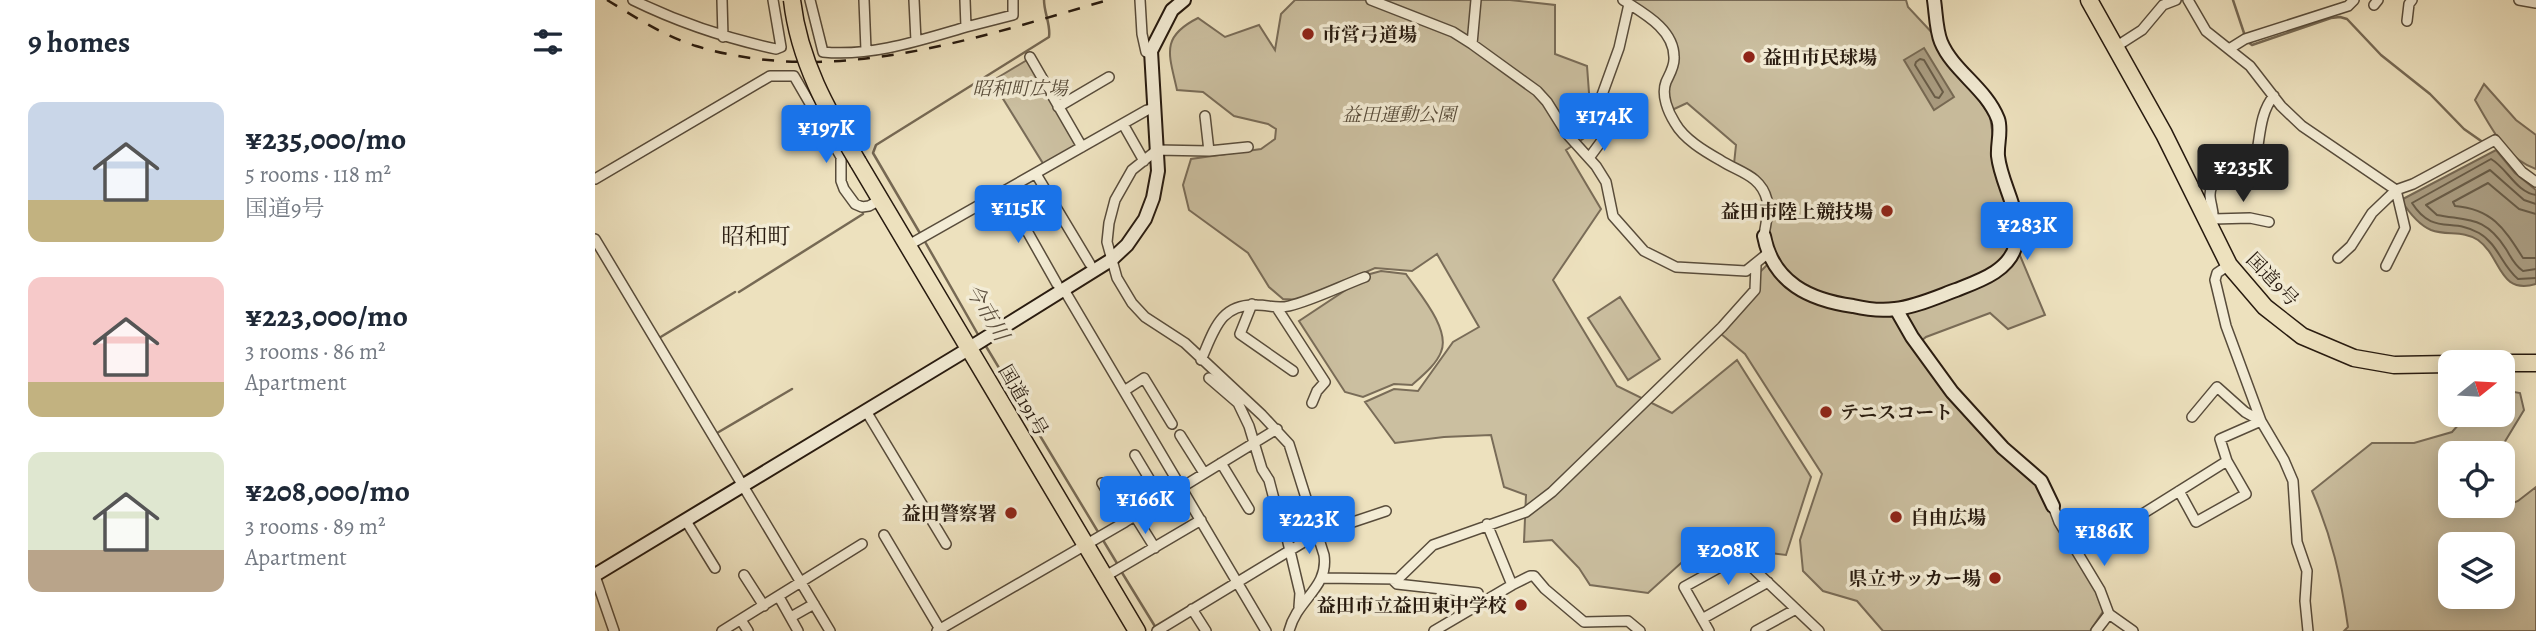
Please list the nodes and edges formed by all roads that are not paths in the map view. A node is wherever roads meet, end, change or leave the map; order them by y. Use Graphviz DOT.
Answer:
graph roads {
  1 [pos="633,0"];
  2 [pos="722,0"];
  3 [pos="773,0"];
  4 [pos="792,0"];
  5 [pos="810,0"];
  6 [pos="864,0"];
  7 [pos="914,0"];
  8 [pos="965,0"];
  9 [pos="1013,0"];
  10 [pos="1140,0"];
  11 [pos="1184,0"];
  12 [pos="1371,0"];
  13 [pos="1476,0"];
  14 [pos="1934,0"];
  15 [pos="2089,0"];
  16 [pos="2176,0"];
  17 [pos="2188,0"];
  18 [pos="2354,0"];
  19 [pos="2411,0"];
  20 [pos="2519,0"];
  21 [pos="1626,2"];
  22 [pos="2536,3"];
  23 [pos="2407,21"];
  24 [pos="966,27"];
  25 [pos="723,37"];
  26 [pos="916,41"];
  27 [pos="1472,44"];
  28 [pos="2117,46"];
  29 [pos="2229,49"];
  30 [pos="866,50"];
  31 [pos="1151,51"];
  32 [pos="1030,57"];
  33 [pos="1109,77"];
  34 [pos="2274,96"];
  35 [pos="1058,107"];
  36 [pos="1155,108"];
  37 [pos="1205,116"];
  38 [pos="1123,124"];
  39 [pos="1082,147"];
  40 [pos="1248,147"];
  41 [pos="1157,150"];
  42 [pos="1209,151"];
  43 [pos="1589,158"];
  44 [pos="1144,161"];
  45 [pos="1036,174"];
  46 [pos="595,179"];
  47 [pos="2536,182"];
  48 [pos="2396,190"];
  49 [pos="1005,192"];
  50 [pos="880,200"];
  51 [pos="2211,221"];
  52 [pos="2269,222"];
  53 [pos="1764,236"];
  54 [pos="595,239"];
  55 [pos="907,246"];
  56 [pos="1767,254"];
  57 [pos="2338,258"];
  58 [pos="1111,260"];
  59 [pos="1090,264"];
  60 [pos="1756,265"];
  61 [pos="2229,265"];
  62 [pos="2386,266"];
  63 [pos="1365,277"];
  64 [pos="1060,286"];
  65 [pos="1252,304"];
  66 [pos="1277,308"];
  67 [pos="1896,309"];
  68 [pos="969,348"];
  69 [pos="1201,360"];
  70 [pos="2515,363"];
  71 [pos="2536,363"];
  72 [pos="2438,364"];
  73 [pos="1293,371"];
  74 [pos="1209,378"];
  75 [pos="1123,391"];
  76 [pos="1312,403"];
  77 [pos="866,411"];
  78 [pos="2192,417"];
  79 [pos="2261,421"];
  80 [pos="1172,424"];
  81 [pos="1277,429"];
  82 [pos="1180,435"];
  83 [pos="1254,443"];
  84 [pos="1135,455"];
  85 [pos="2227,461"];
  86 [pos="1221,463"];
  87 [pos="1204,473"];
  88 [pos="1102,483"];
  89 [pos="744,486"];
  90 [pos="1181,487"];
  91 [pos="2179,491"];
  92 [pos="1162,500"];
  93 [pos="2053,506"];
  94 [pos="1249,509"];
  95 [pos="1386,511"];
  96 [pos="1135,516"];
  97 [pos="1201,520"];
  98 [pos="686,521"];
  99 [pos="1125,522"];
  100 [pos="1487,524"];
  101 [pos="884,534"];
  102 [pos="1317,534"];
  103 [pos="2069,536"];
  104 [pos="862,544"];
  105 [pos="946,544"];
  106 [pos="1084,544"];
  107 [pos="1155,548"];
  108 [pos="1289,551"];
  109 [pos="715,568"];
  110 [pos="595,575"];
  111 [pos="744,575"];
  112 [pos="1104,578"];
  113 [pos="1323,578"];
  114 [pos="1393,580"];
  115 [pos="1768,582"];
  116 [pos="1238,583"];
  117 [pos="802,584"];
  118 [pos="1512,586"];
  119 [pos="1478,593"];
  120 [pos="779,597"];
  121 [pos="814,604"];
  122 [pos="765,606"];
  123 [pos="1299,607"];
  124 [pos="1192,609"];
  125 [pos="1796,609"];
  126 [pos="2109,614"];
  127 [pos="791,617"];
  128 [pos="1702,619"];
  129 [pos="741,620"];
  130 [pos="939,630"];
  131 [pos="614,631"];
  132 [pos="722,631"];
  133 [pos="748,631"];
  134 [pos="798,631"];
  135 [pos="830,631"];
  136 [pos="1136,631"];
  137 [pos="1157,631"];
  138 [pos="1206,631"];
  139 [pos="1266,631"];
  140 [pos="1289,631"];
  141 [pos="1434,631"];
  142 [pos="1640,631"];
  143 [pos="1709,631"];
  144 [pos="1756,631"];
  145 [pos="1819,631"];
  146 [pos="2096,631"];
  147 [pos="2133,631"];
  148 [pos="2308,631"];
  1 -- 25 [label="street"];
  2 -- 25 [label="street"];
  3 -- 25 [label="street"];
  4 -- 50 [label="highway, 国道191号, bridge"];
  5 -- 30 [label="street"];
  6 -- 30 [label="street"];
  7 -- 26 [label="street"];
  8 -- 24 [label="street"];
  9 -- 24 [label="street"];
  10 -- 31 [label="street"];
  11 -- 31 [label="street"];
  12 -- 27 [label="street"];
  13 -- 27 [label="street"];
  14 -- 67 [label="street"];
  15 -- 28 [label="highway, 国道9号"];
  16 -- 28 [label="street"];
  17 -- 29 [label="street"];
  18 -- 29 [label="street"];
  19 -- 23 [label="street"];
  20 -- 22 [label="street"];
  21 -- 43 [label="street"];
  21 -- 53 [label="street"];
  24 -- 26 [label="street"];
  26 -- 30 [label="street"];
  27 -- 43 [label="street"];
  28 -- 51 [label="highway, 国道9号"];
  29 -- 34 [label="street"];
  31 -- 36 [label="street"];
  32 -- 35 [label="street"];
  33 -- 35 [label="street"];
  34 -- 48 [label="street"];
  34 -- 51 [label="street"];
  35 -- 39 [label="street"];
  36 -- 38 [label="street"];
  36 -- 41 [label="street"];
  37 -- 42 [label="street"];
  38 -- 39 [label="street"];
  38 -- 44 [label="street"];
  39 -- 45 [label="street"];
  40 -- 42 [label="street"];
  41 -- 42 [label="street"];
  41 -- 44 [label="street"];
  41 -- 58 [label="street"];
  43 -- 60 [label="street"];
  44 -- 58 [label="street"];
  45 -- 49 [label="street"];
  45 -- 59 [label="street"];
  46 -- 50 [label="street"];
  47 -- 48 [label="street"];
  48 -- 57 [label="street"];
  48 -- 62 [label="street"];
  49 -- 55 [label="street"];
  49 -- 64 [label="street"];
  50 -- 55 [label="highway, 国道191号"];
  51 -- 52 [label="street"];
  51 -- 61 [label="highway, 国道9号"];
  53 -- 56 [label="street"];
  54 -- 89 [label="street"];
  55 -- 68 [label="highway, 国道191号"];
  56 -- 60 [label="street"];
  56 -- 67 [label="street"];
  58 -- 64 [label="street"];
  58 -- 69 [label="street"];
  60 -- 100 [label="street"];
  61 -- 72 [label="highway, 国道9号"];
  61 -- 79 [label="street"];
  63 -- 66 [label="street"];
  64 -- 68 [label="street"];
  64 -- 75 [label="street"];
  65 -- 66 [label="street"];
  65 -- 69 [label="street"];
  65 -- 73 [label="street"];
  66 -- 76 [label="street"];
  67 -- 93 [label="street"];
  68 -- 77 [label="street"];
  68 -- 106 [label="highway, 国道191号"];
  69 -- 81 [label="street"];
  70 -- 71 [label="highway"];
  74 -- 83 [label="street"];
  75 -- 80 [label="street"];
  75 -- 90 [label="street"];
  77 -- 89 [label="street"];
  77 -- 105 [label="street"];
  78 -- 79 [label="street"];
  79 -- 85 [label="street"];
  79 -- 148 [label="street"];
  81 -- 83 [label="street"];
  81 -- 102 [label="street"];
  82 -- 87 [label="street"];
  83 -- 86 [label="street"];
  83 -- 108 [label="street"];
  84 -- 92 [label="street"];
  85 -- 91 [label="street"];
  85 -- 91 [label="street"];
  86 -- 87 [label="street"];
  86 -- 94 [label="street"];
  87 -- 90 [label="street"];
  88 -- 99 [label="street"];
  89 -- 98 [label="street"];
  89 -- 117 [label="street"];
  90 -- 92 [label="street"];
  90 -- 97 [label="street"];
  91 -- 103 [label="street"];
  92 -- 96 [label="street"];
  93 -- 103 [label="street"];
  95 -- 102 [label="street"];
  96 -- 99 [label="street"];
  96 -- 107 [label="street"];
  97 -- 107 [label="street"];
  97 -- 116 [label="street"];
  98 -- 109 [label="street"];
  98 -- 110 [label="street"];
  99 -- 106 [label="street"];
  100 -- 114 [label="street"];
  100 -- 118 [label="street"];
  101 -- 130 [label="street"];
  102 -- 108 [label="street"];
  102 -- 113 [label="street"];
  103 -- 126 [label="street"];
  104 -- 117 [label="street"];
  106 -- 112 [label="highway, 国道191号"];
  106 -- 130 [label="street"];
  107 -- 112 [label="street"];
  108 -- 116 [label="street"];
  108 -- 123 [label="street"];
  110 -- 131 [label="street"];
  111 -- 122 [label="street"];
  112 -- 136 [label="highway, 国道191号"];
  113 -- 114 [label="street"];
  113 -- 123 [label="street"];
  114 -- 119 [label="street"];
  115 -- 125 [label="street"];
  115 -- 128 [label="street"];
  115 -- 128 [label="street"];
  116 -- 124 [label="street"];
  116 -- 139 [label="street"];
  117 -- 120 [label="street"];
  117 -- 121 [label="street"];
  118 -- 141 [label="street"];
  118 -- 142 [label="street"];
  120 -- 122 [label="street"];
  120 -- 127 [label="street"];
  121 -- 127 [label="street"];
  121 -- 135 [label="street"];
  122 -- 129 [label="street"];
  123 -- 140 [label="street"];
  124 -- 137 [label="street"];
  124 -- 138 [label="street"];
  125 -- 144 [label="street"];
  125 -- 145 [label="street"];
  126 -- 146 [label="street"];
  126 -- 147 [label="street"];
  127 -- 134 [label="street"];
  128 -- 143 [label="street"];
  129 -- 132 [label="street"];
  129 -- 133 [label="street"];
}
